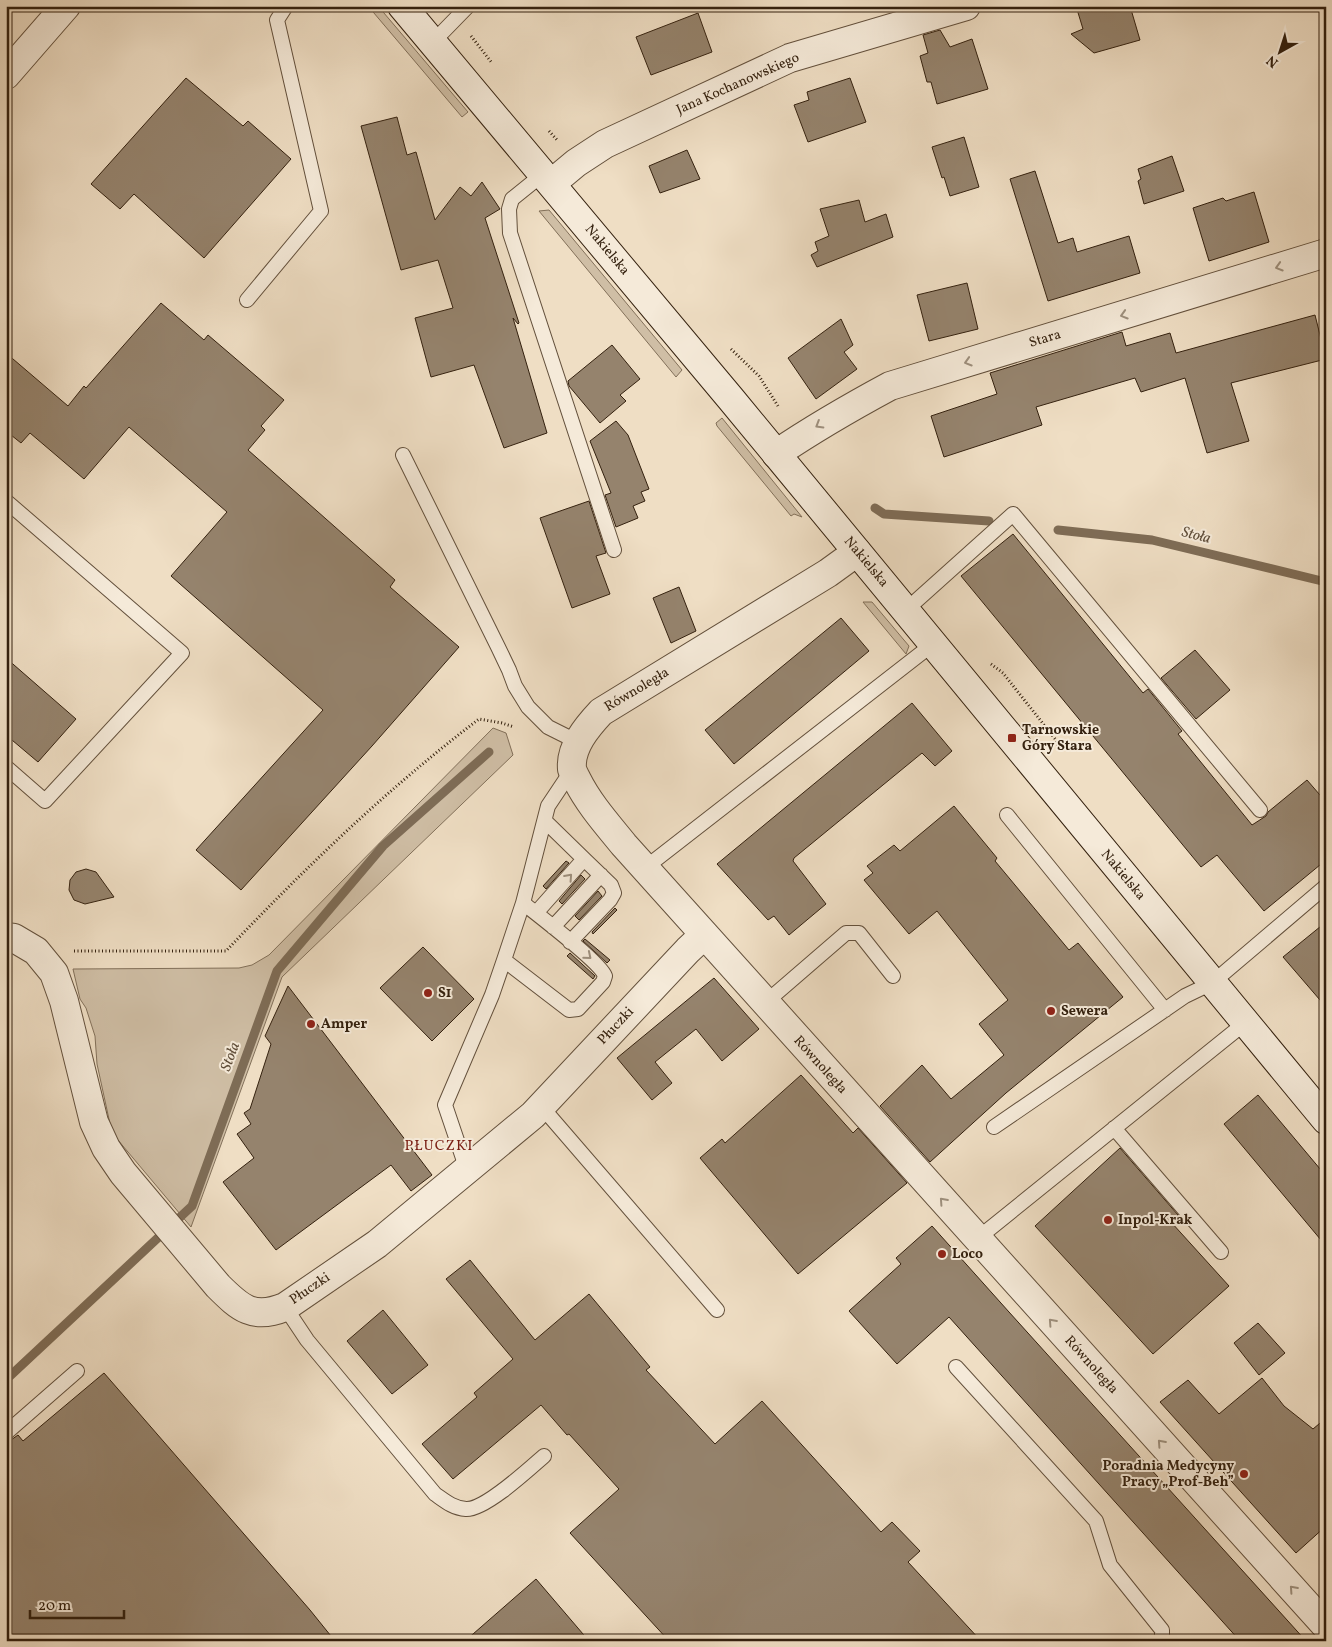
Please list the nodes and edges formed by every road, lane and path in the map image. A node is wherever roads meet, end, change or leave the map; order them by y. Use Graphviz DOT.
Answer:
graph roads {
  1 [pos="66,6"];
  2 [pos="286,6"];
  3 [pos="402,6"];
  4 [pos="468,6"];
  5 [pos="966,6"];
  6 [pos="432,43"];
  7 [pos="6,75"];
  8 [pos="547,178"];
  9 [pos="1326,253"];
  10 [pos="247,300"];
  11 [pos="776,454"];
  12 [pos="403,455"];
  13 [pos="6,501"];
  14 [pos="614,550"];
  15 [pos="857,552"];
  16 [pos="906,610"];
  17 [pos="933,644"];
  18 [pos="548,727"];
  19 [pos="578,742"];
  20 [pos="6,767"];
  21 [pos="572,770"];
  22 [pos="1260,810"];
  23 [pos="1007,815"];
  24 [pos="545,821"];
  25 [pos="584,859"];
  26 [pos="645,868"];
  27 [pos="601,876"];
  28 [pos="1326,886"];
  29 [pos="523,903"];
  30 [pos="536,913"];
  31 [pos="553,927"];
  32 [pos="704,935"];
  33 [pos="6,937"];
  34 [pos="570,942"];
  35 [pos="36,952"];
  36 [pos="504,960"];
  37 [pos="893,976"];
  38 [pos="1212,983"];
  39 [pos="764,1003"];
  40 [pos="1165,1010"];
  41 [pos="1245,1023"];
  42 [pos="541,1106"];
  43 [pos="1326,1120"];
  44 [pos="994,1127"];
  45 [pos="1114,1128"];
  46 [pos="467,1170"];
  47 [pos="977,1239"];
  48 [pos="1222,1252"];
  49 [pos="285,1306"];
  50 [pos="717,1310"];
  51 [pos="956,1367"];
  52 [pos="77,1371"];
  53 [pos="6,1433"];
  54 [pos="544,1456"];
  55 [pos="1326,1626"];
  56 [pos="1162,1641"];
  1 -- 7 [label="street"];
  2 -- 10 [label="lane"];
  3 -- 6 [label="street, Nakielska"];
  4 -- 6 [label="lane"];
  5 -- 8 [label="street, Jana Kochanowskiego"];
  6 -- 8 [label="street, Nakielska"];
  8 -- 11 [label="street, Nakielska"];
  8 -- 14 [label="lane"];
  9 -- 11 [label="street, Stara, one-way"];
  11 -- 15 [label="street, Nakielska"];
  12 -- 18 [label="lane"];
  13 -- 20 [label="lane"];
  15 -- 16 [label="street, Nakielska"];
  15 -- 19 [label="street, Równoległa"];
  16 -- 17 [label="street, Nakielska"];
  16 -- 22 [label="lane"];
  17 -- 26 [label="lane"];
  17 -- 38 [label="street, Nakielska"];
  18 -- 19 [label="lane"];
  18 -- 35 [label="path"];
  19 -- 21 [label="street, Równoległa"];
  21 -- 24 [label="lane"];
  21 -- 26 [label="street, Równoległa"];
  23 -- 40 [label="lane"];
  24 -- 25 [label="lane"];
  24 -- 29 [label="lane"];
  25 -- 27 [label="lane"];
  30 -- 25 [label="lane, one-way"];
  26 -- 32 [label="street, Równoległa"];
  27 -- 31 [label="lane"];
  27 -- 34 [label="lane"];
  28 -- 38 [label="lane"];
  29 -- 30 [label="lane"];
  29 -- 36 [label="lane"];
  30 -- 31 [label="lane"];
  31 -- 34 [label="lane"];
  32 -- 39 [label="street, Równoległa"];
  32 -- 42 [label="street, Płuczki"];
  33 -- 35 [label="street, Płuczki"];
  34 -- 36 [label="lane, one-way"];
  35 -- 49 [label="street, Płuczki"];
  36 -- 46 [label="lane"];
  37 -- 39 [label="lane"];
  38 -- 40 [label="lane"];
  38 -- 41 [label="street, Nakielska"];
  47 -- 39 [label="street, Równoległa, one-way"];
  40 -- 44 [label="lane"];
  41 -- 43 [label="street, Nakielska"];
  41 -- 45 [label="lane"];
  42 -- 46 [label="street, Płuczki"];
  42 -- 50 [label="lane"];
  45 -- 47 [label="lane"];
  45 -- 48 [label="lane"];
  46 -- 49 [label="street, Płuczki"];
  55 -- 47 [label="street, Równoległa, one-way"];
  49 -- 54 [label="lane"];
  51 -- 56 [label="lane"];
  52 -- 53 [label="lane"];
}
